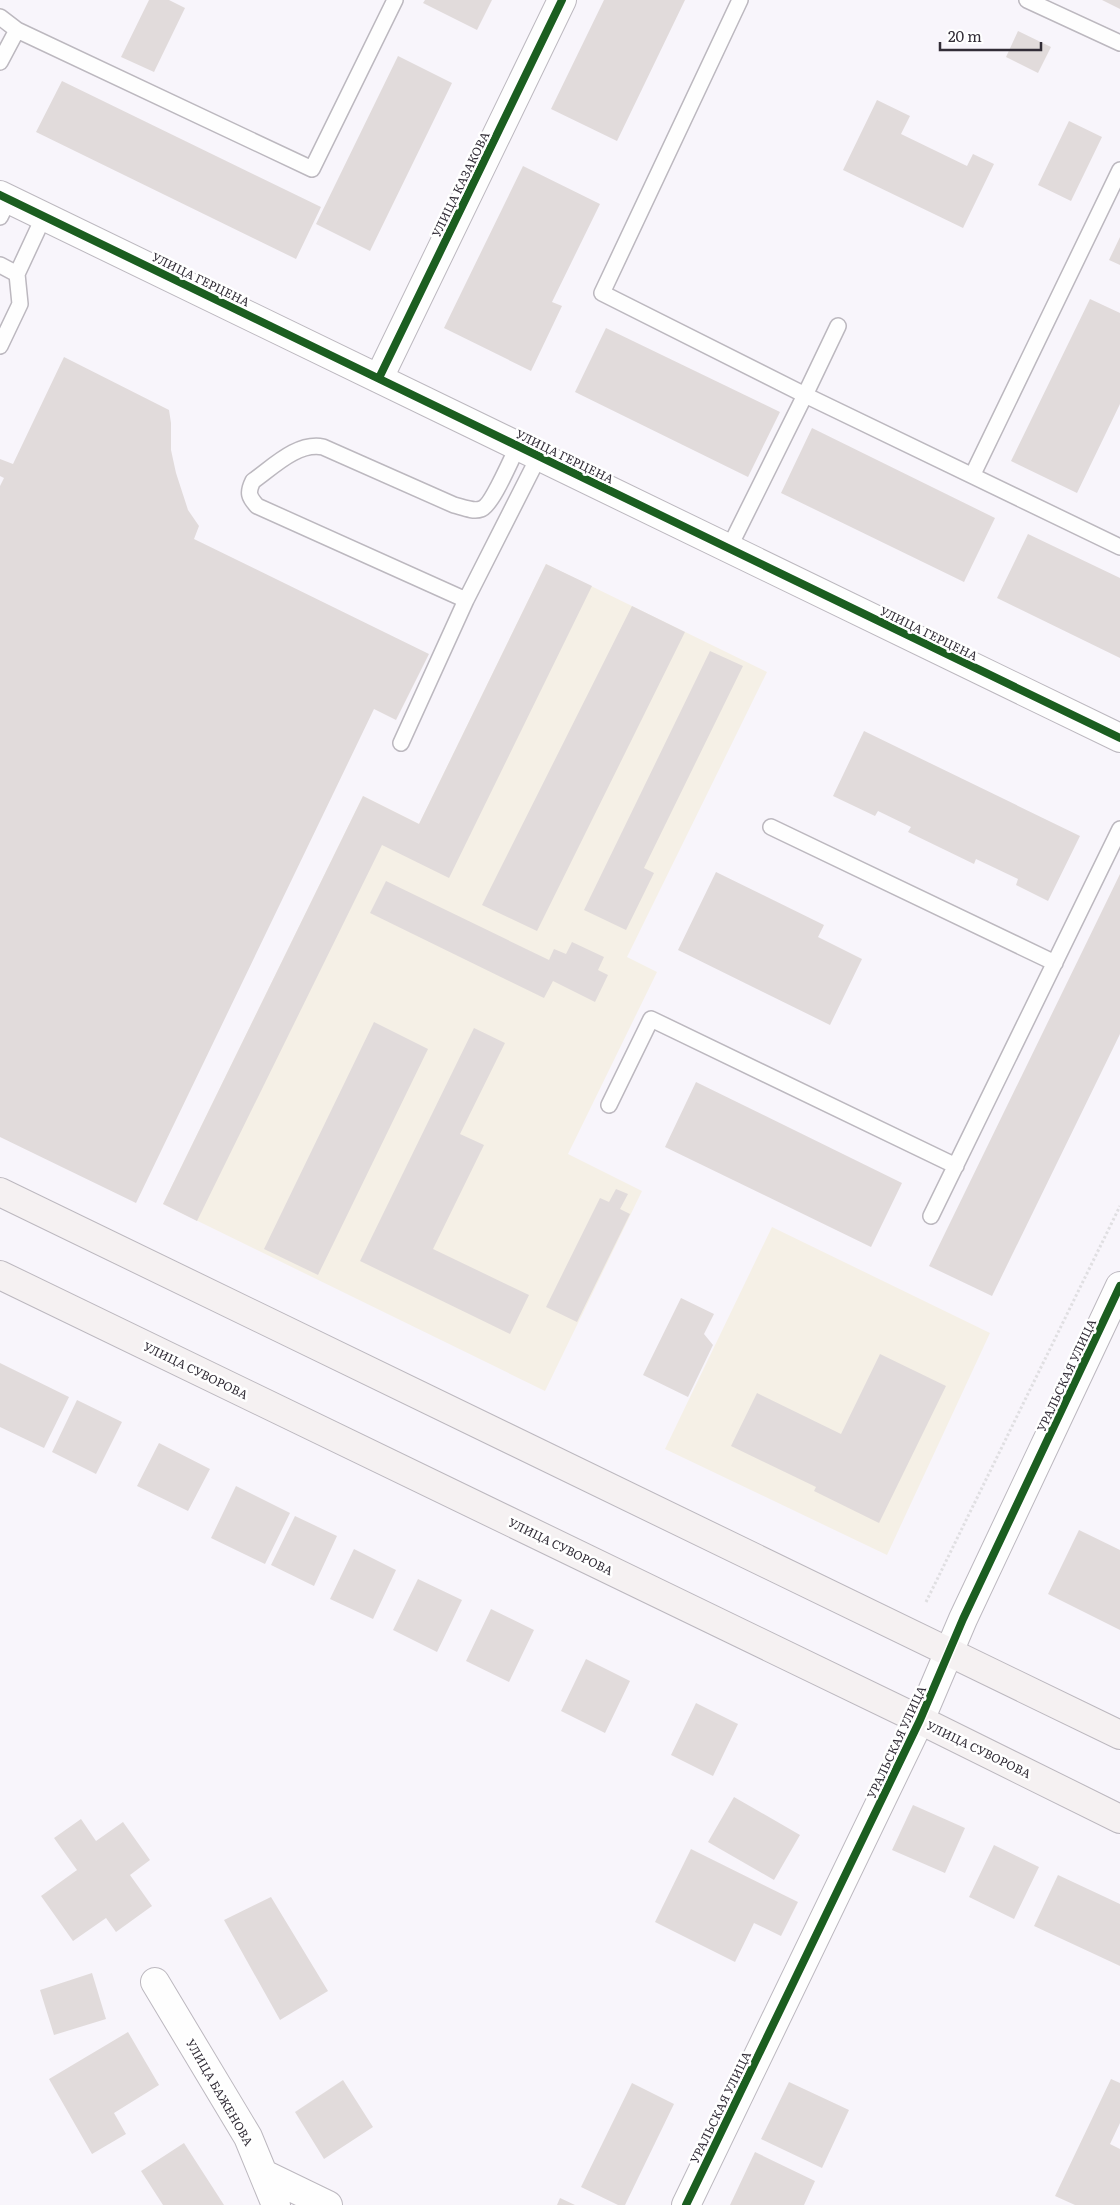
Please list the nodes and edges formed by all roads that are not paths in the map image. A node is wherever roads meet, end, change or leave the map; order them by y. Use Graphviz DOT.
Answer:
graph roads {
  1 [pos="395,0"];
  2 [pos="562,0"];
  3 [pos="740,0"];
  4 [pos="1027,0"];
  5 [pos="0,17"];
  6 [pos="18,30"];
  7 [pos="1120,43"];
  8 [pos="0,62"];
  9 [pos="1120,170"];
  10 [pos="3,203"];
  11 [pos="44,216"];
  12 [pos="0,266"];
  13 [pos="17,274"];
  14 [pos="838,326"];
  15 [pos="0,346"];
  16 [pos="379,378"];
  17 [pos="804,395"];
  18 [pos="528,451"];
  19 [pos="973,474"];
  20 [pos="481,509"];
  21 [pos="504,524"];
  22 [pos="1120,547"];
  23 [pos="729,548"];
  24 [pos="466,600"];
  25 [pos="1120,738"];
  26 [pos="401,743"];
  27 [pos="771,826"];
  28 [pos="1120,829"];
  29 [pos="1055,964"];
  30 [pos="609,1105"];
  31 [pos="956,1166"];
  32 [pos="0,1192"];
  33 [pos="931,1216"];
  34 [pos="0,1276"];
  35 [pos="1120,1286"];
  36 [pos="949,1652"];
  37 [pos="920,1720"];
  38 [pos="1120,1735"];
  39 [pos="1120,1820"];
  40 [pos="155,1982"];
  41 [pos="264,2174"];
  42 [pos="276,2205"];
  43 [pos="328,2205"];
  44 [pos="686,2205"];
  1 -- 6 [label="lane"];
  2 -- 16 [label="street, УЛИЦА КАЗАКОВА"];
  3 -- 17 [label="lane"];
  4 -- 7 [label="lane"];
  5 -- 6 [label="lane"];
  6 -- 8 [label="lane"];
  9 -- 19 [label="lane"];
  10 -- 11 [label="street, УЛИЦА ГЕРЦЕНА"];
  11 -- 13 [label="lane"];
  11 -- 16 [label="street, УЛИЦА ГЕРЦЕНА"];
  12 -- 13 [label="lane"];
  13 -- 15 [label="lane"];
  14 -- 17 [label="lane"];
  16 -- 18 [label="street, УЛИЦА ГЕРЦЕНА"];
  17 -- 19 [label="lane"];
  17 -- 23 [label="lane"];
  18 -- 20 [label="lane"];
  18 -- 21 [label="lane"];
  18 -- 23 [label="street, УЛИЦА ГЕРЦЕНА"];
  19 -- 22 [label="lane"];
  20 -- 21 [label="lane"];
  20 -- 24 [label="lane"];
  21 -- 24 [label="lane"];
  23 -- 25 [label="street, УЛИЦА ГЕРЦЕНА"];
  24 -- 26 [label="lane"];
  27 -- 29 [label="lane"];
  28 -- 29 [label="lane"];
  29 -- 31 [label="lane"];
  30 -- 31 [label="lane"];
  31 -- 33 [label="lane"];
  32 -- 36 [label="main road"];
  34 -- 37 [label="main road, УЛИЦА СУВОРОВА"];
  35 -- 36 [label="street, УРАЛЬСКАЯ УЛИЦА"];
  36 -- 37 [label="street, УРАЛЬСКАЯ УЛИЦА"];
  36 -- 38 [label="main road"];
  37 -- 39 [label="main road, УЛИЦА СУВОРОВА"];
  37 -- 44 [label="street, УРАЛЬСКАЯ УЛИЦА"];
  40 -- 41 [label="street, УЛИЦА БАЖЕНОВА"];
  41 -- 42 [label="street, УЛИЦА БАЖЕНОВА"];
  41 -- 43 [label="street"];
}
